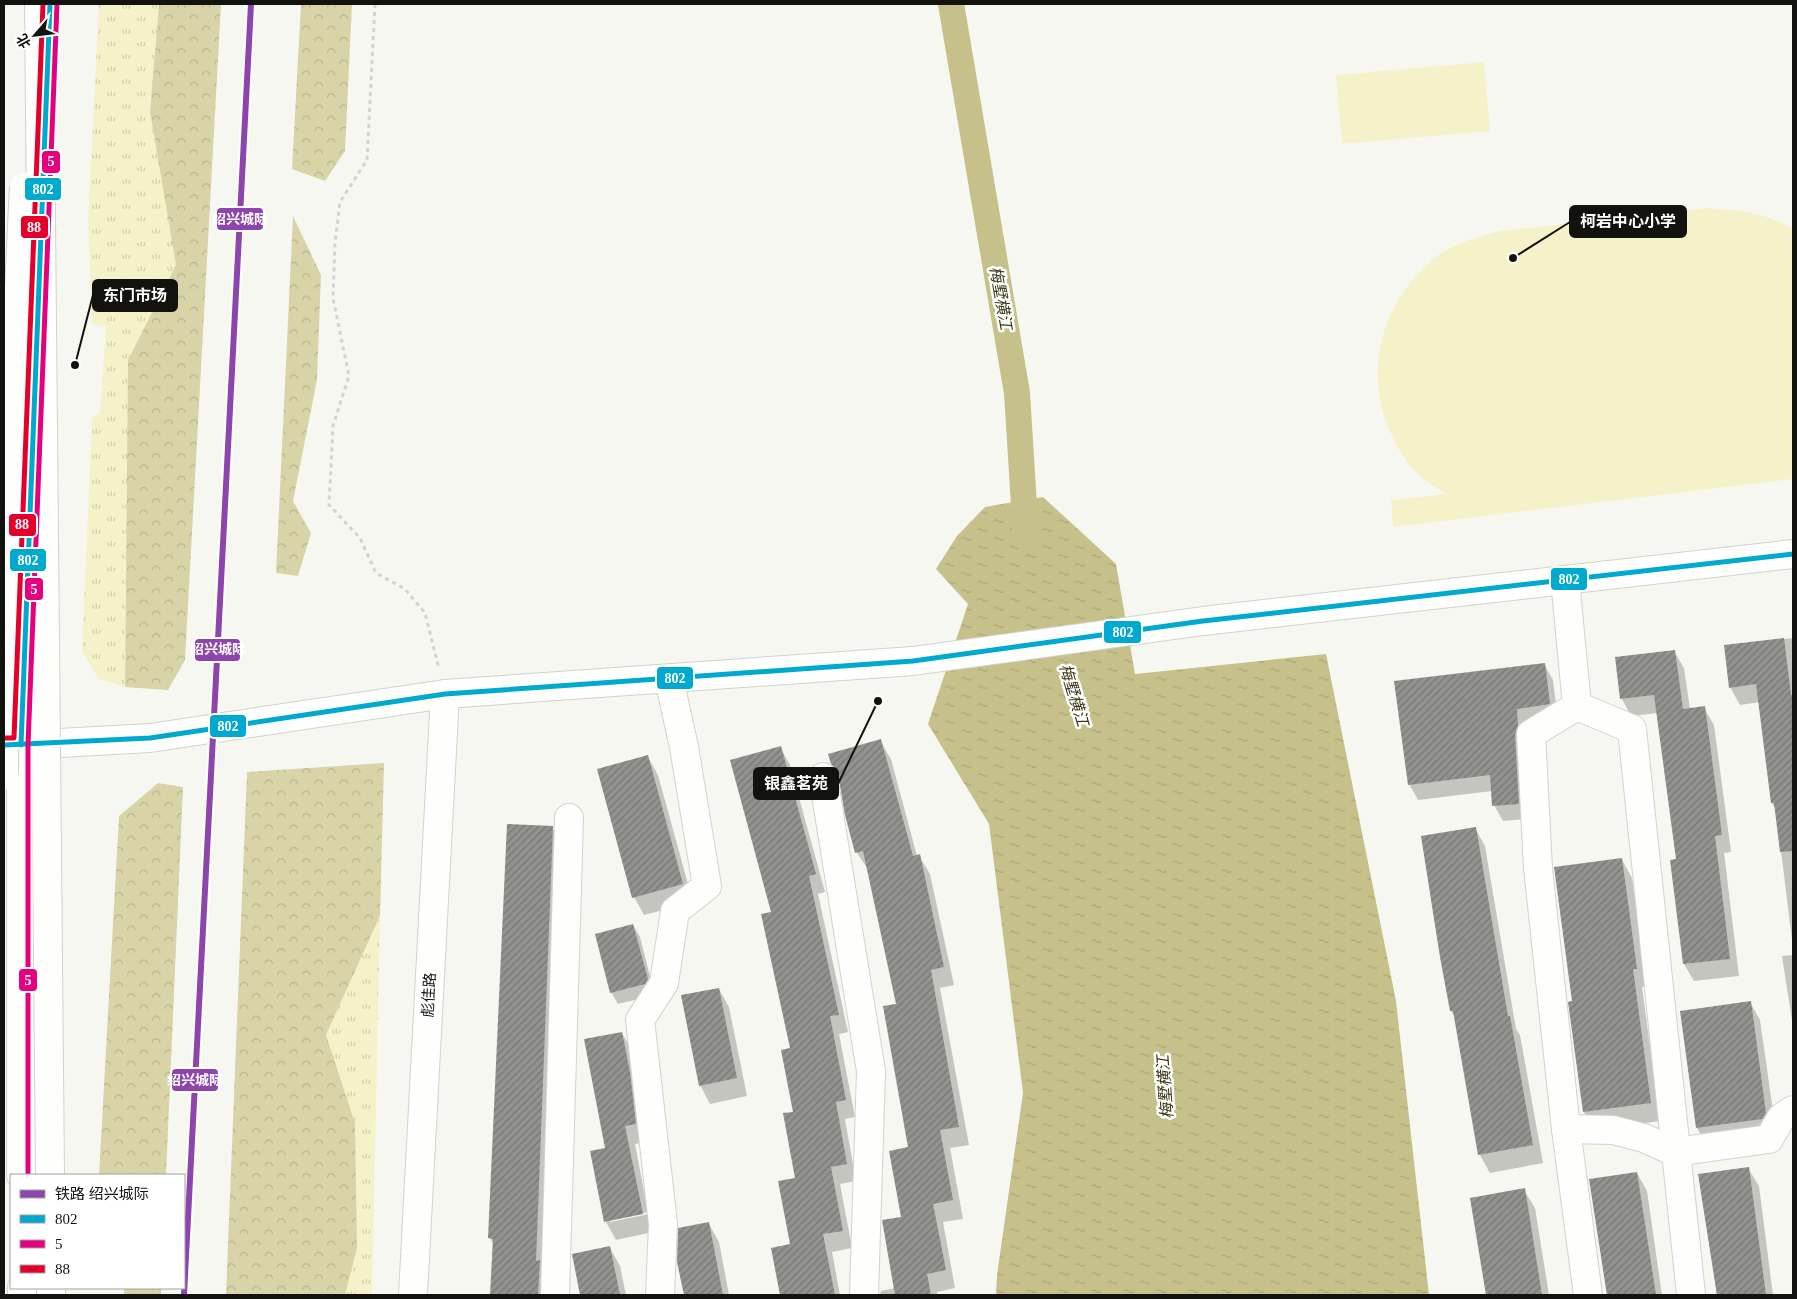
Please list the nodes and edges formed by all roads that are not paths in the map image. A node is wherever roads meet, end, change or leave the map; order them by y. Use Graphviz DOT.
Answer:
graph roads {
  1 [pos="33,4"];
  2 [pos="39,4"];
  3 [pos="50,4"];
  4 [pos="1793,554"];
  5 [pos="1565,580"];
  6 [pos="669,678"];
  7 [pos="445,694"];
  8 [pos="1577,706"];
  9 [pos="12,745"];
  10 [pos="4,775"];
  11 [pos="823,778"];
  12 [pos="569,818"];
  13 [pos="1793,1110"];
  14 [pos="1566,1129"];
  15 [pos="1675,1152"];
  16 [pos="21,1174"];
  17 [pos="50,1174"];
  18 [pos="413,1295"];
  19 [pos="555,1295"];
  20 [pos="660,1295"];
  21 [pos="864,1295"];
  22 [pos="1588,1295"];
  23 [pos="1691,1295"];
  1 -- 10 [label="main road, bridge"];
  2 -- 17 [label="main road, bridge"];
  3 -- 9 [label="main road"];
  4 -- 5 [label="main road"];
  5 -- 6 [label="main road"];
  5 -- 8 [label="main road"];
  6 -- 7 [label="main road"];
  6 -- 20 [label="main road"];
  7 -- 9 [label="main road"];
  7 -- 18 [label="main road, 彪佳路"];
  8 -- 14 [label="main road"];
  8 -- 15 [label="main road"];
  9 -- 16 [label="main road"];
  11 -- 21 [label="main road"];
  12 -- 19 [label="main road"];
  13 -- 15 [label="main road"];
  14 -- 15 [label="main road"];
  14 -- 22 [label="main road"];
  15 -- 23 [label="main road"];
}
